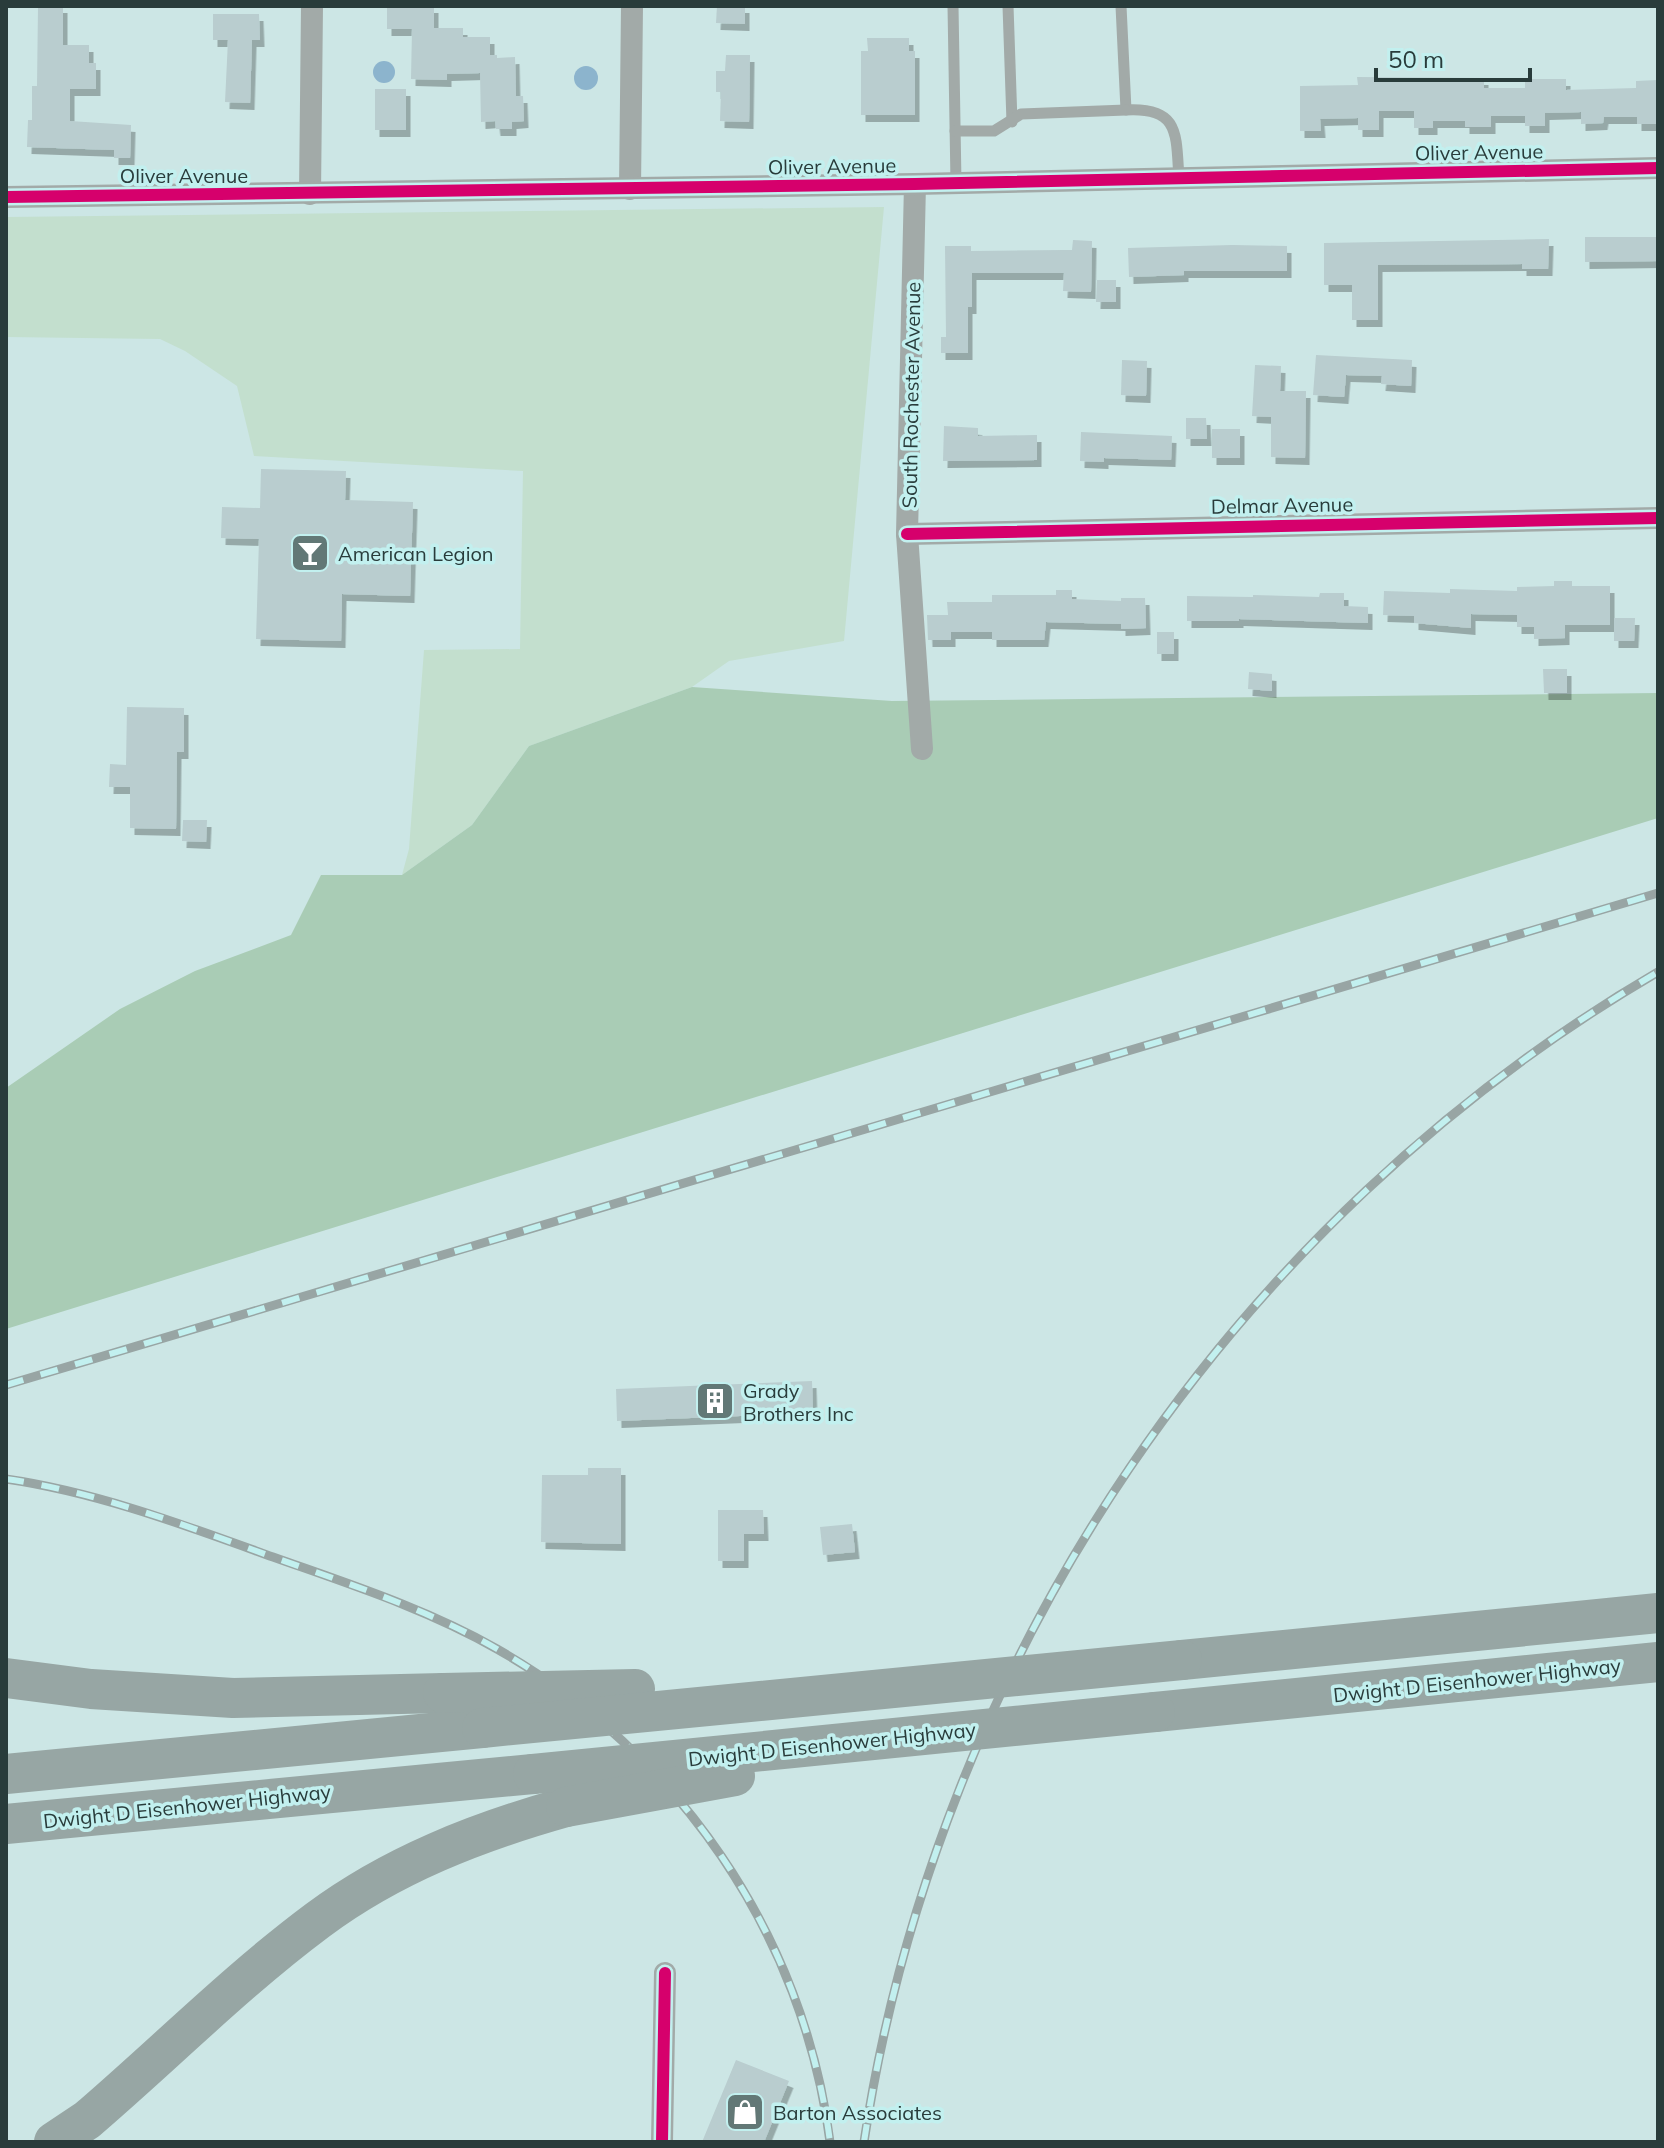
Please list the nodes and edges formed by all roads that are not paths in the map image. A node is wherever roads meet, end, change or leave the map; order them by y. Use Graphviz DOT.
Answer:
graph roads {
  1 [pos="312,6"];
  2 [pos="632,6"];
  3 [pos="953,6"];
  4 [pos="1008,6"];
  5 [pos="1121,6"];
  6 [pos="1126,110"];
  7 [pos="1012,122"];
  8 [pos="955,131"];
  9 [pos="1658,168"];
  10 [pos="1179,179"];
  11 [pos="956,183"];
  12 [pos="915,184"];
  13 [pos="630,189"];
  14 [pos="310,194"];
  15 [pos="6,197"];
  16 [pos="1658,518"];
  17 [pos="907,534"];
  18 [pos="922,749"];
  19 [pos="1658,1613"];
  20 [pos="1658,1662"];
  21 [pos="6,1678"];
  22 [pos="935,1683"];
  23 [pos="957,1732"];
  24 [pos="6,1774"];
  25 [pos="6,1824"];
  26 [pos="665,1973"];
  27 [pos="54,2142"];
  28 [pos="662,2142"];
  1 -- 14 [label="street"];
  2 -- 13 [label="street"];
  3 -- 8 [label="lane"];
  4 -- 7 [label="lane"];
  5 -- 6 [label="lane"];
  6 -- 7 [label="lane"];
  6 -- 10 [label="lane"];
  7 -- 8 [label="lane"];
  8 -- 11 [label="lane"];
  9 -- 10 [label="street, Oliver Avenue"];
  10 -- 11 [label="street, Oliver Avenue"];
  11 -- 12 [label="street, Oliver Avenue"];
  12 -- 13 [label="street, Oliver Avenue"];
  12 -- 17 [label="street, South Rochester Avenue"];
  13 -- 14 [label="street, Oliver Avenue"];
  14 -- 15 [label="street, Oliver Avenue"];
  16 -- 17 [label="street, Delmar Avenue"];
  17 -- 18 [label="street, South Rochester Avenue"];
  19 -- 22 [label="highway, bridge"];
  20 -- 23 [label="highway, Dwight D Eisenhower Highway, bridge"];
  21 -- 22 [label="highway, bridge"];
  22 -- 24 [label="highway, bridge"];
  23 -- 25 [label="highway, Dwight D Eisenhower Highway, bridge"];
  23 -- 27 [label="highway, bridge"];
  26 -- 28 [label="street"];
}
